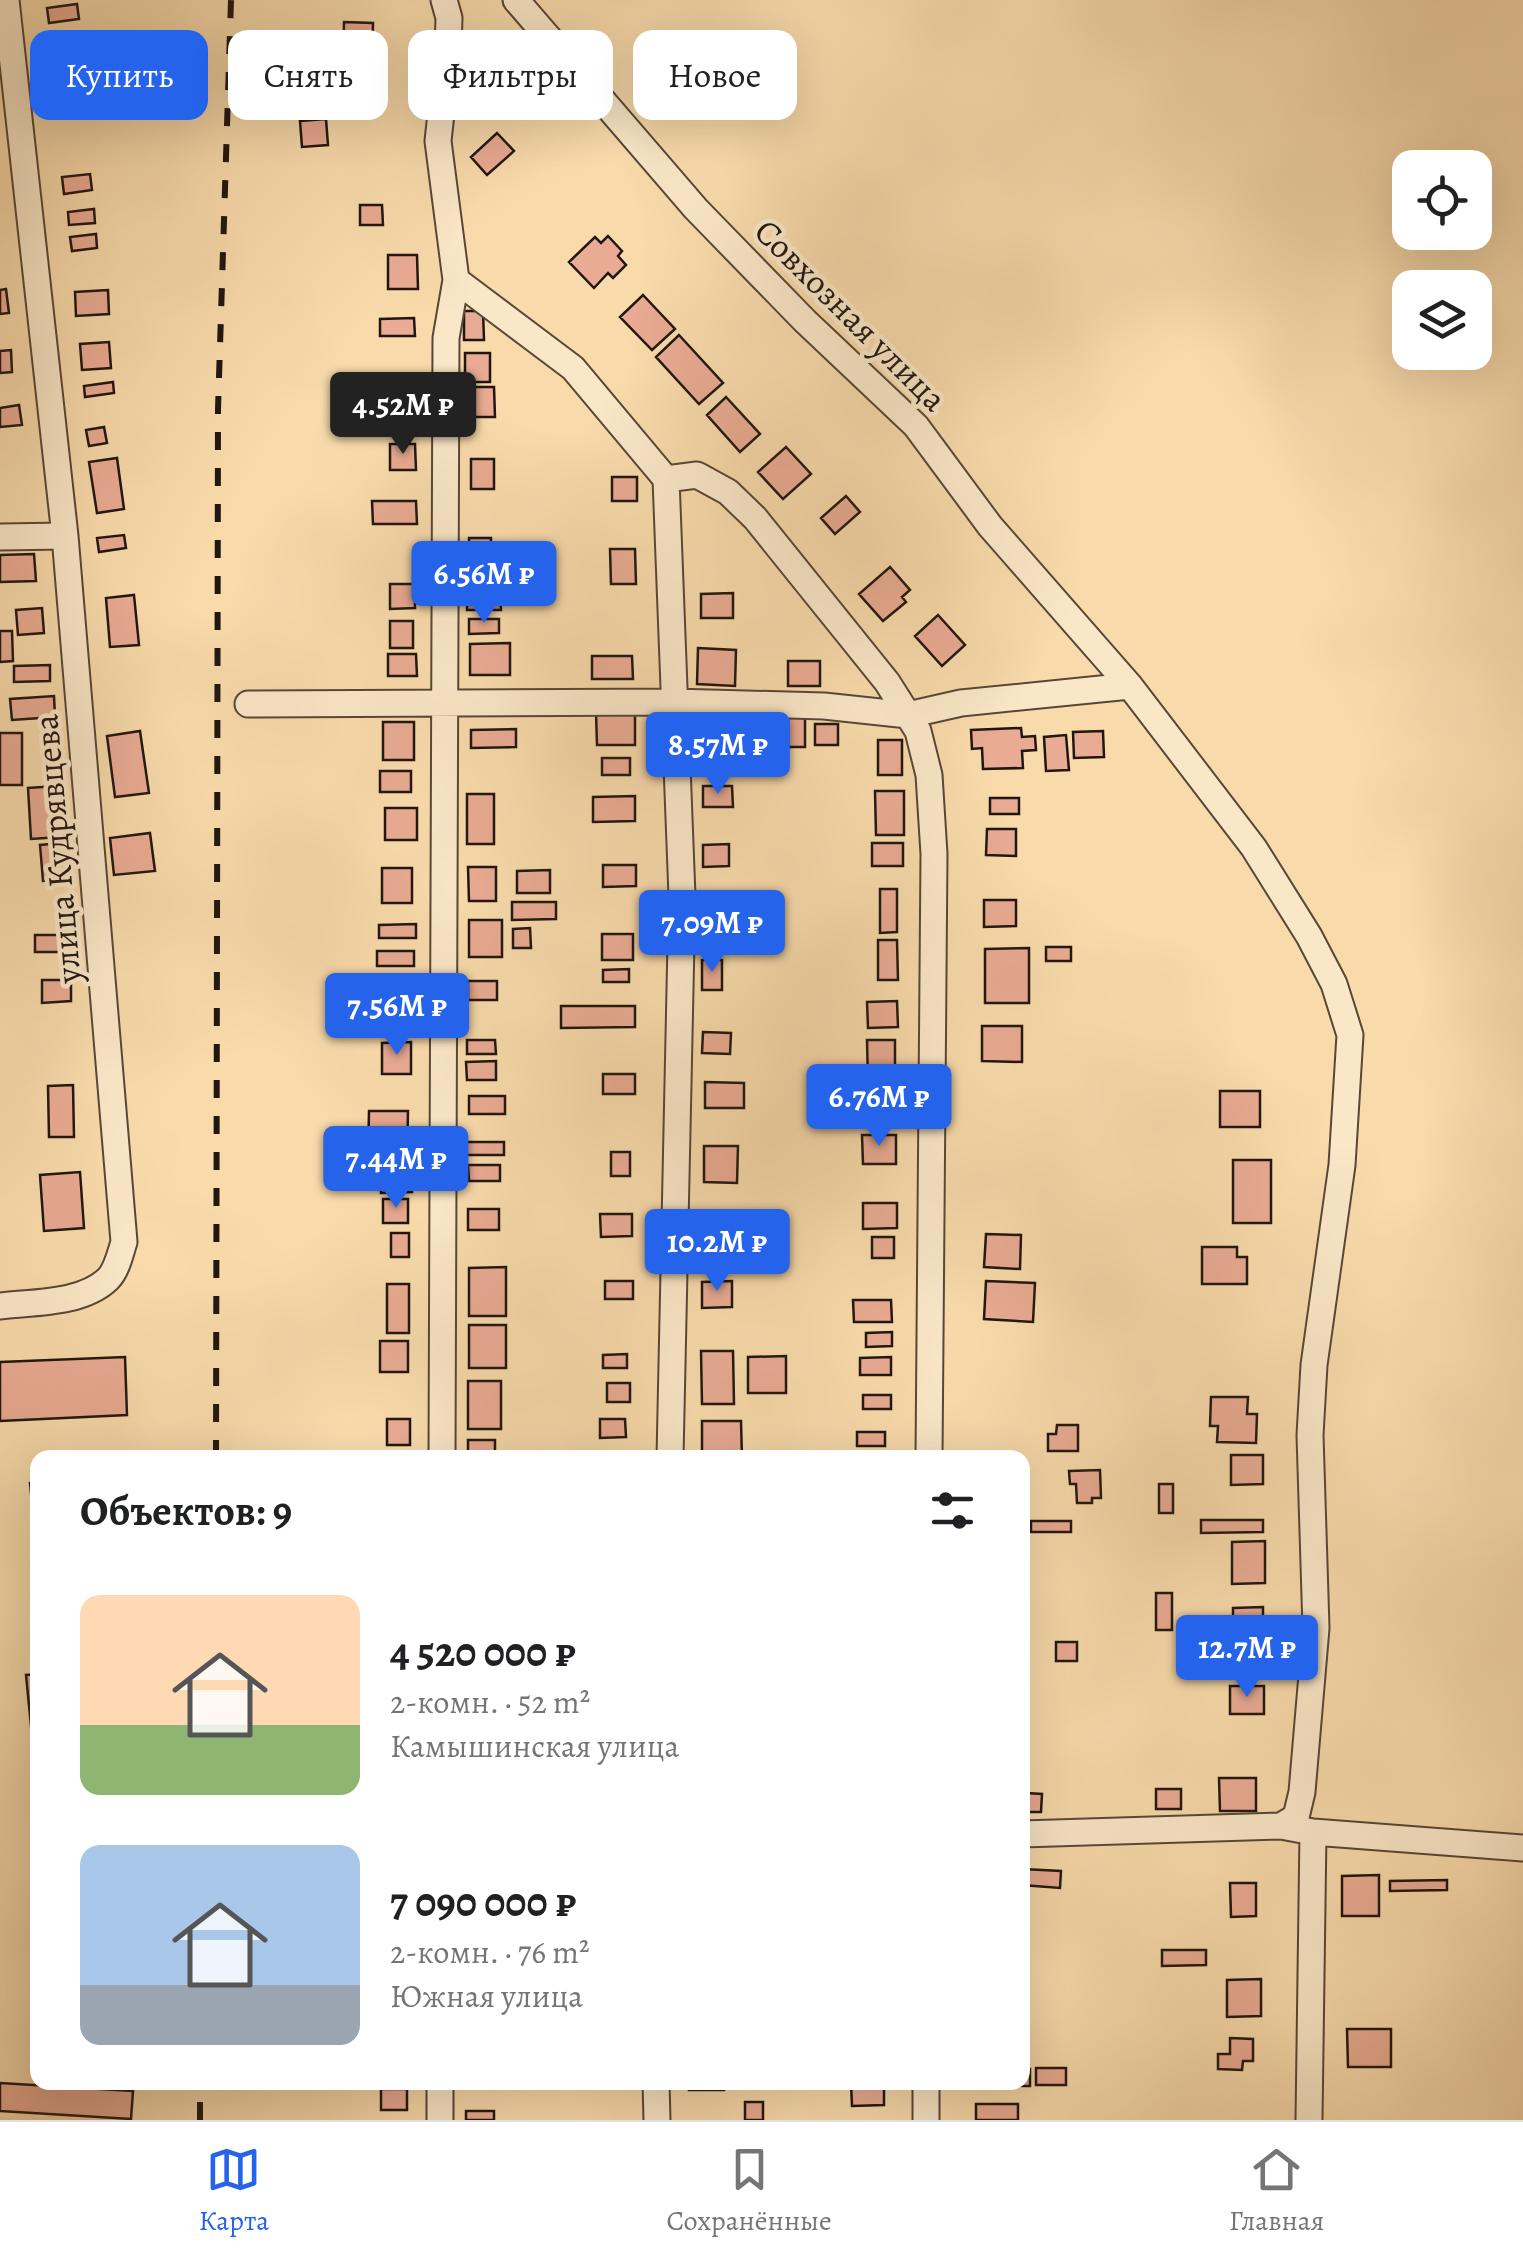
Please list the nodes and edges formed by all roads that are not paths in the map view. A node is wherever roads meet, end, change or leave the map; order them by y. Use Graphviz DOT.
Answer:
graph roads {
  1 [pos="6,0"];
  2 [pos="444,0"];
  3 [pos="516,0"];
  4 [pos="456,280"];
  5 [pos="666,479"];
  6 [pos="65,536"];
  7 [pos="0,537"];
  8 [pos="1130,686"];
  9 [pos="674,702"];
  10 [pos="446,703"];
  11 [pos="248,704"];
  12 [pos="908,715"];
  13 [pos="0,1306"];
  14 [pos="442,1450"];
  15 [pos="670,1450"];
  16 [pos="929,1450"];
  17 [pos="1281,1826"];
  18 [pos="1313,1832"];
  19 [pos="1030,1834"];
  20 [pos="1523,1848"];
  21 [pos="440,2090"];
  22 [pos="656,2090"];
  23 [pos="926,2090"];
  24 [pos="440,2120"];
  25 [pos="657,2120"];
  26 [pos="926,2120"];
  27 [pos="1309,2120"];
  1 -- 6 [label="street, улица Кудрявцева"];
  2 -- 4 [label="street"];
  3 -- 8 [label="street, Совхозная улица"];
  4 -- 5 [label="street"];
  4 -- 10 [label="street"];
  5 -- 9 [label="street"];
  5 -- 12 [label="street"];
  6 -- 7 [label="street"];
  6 -- 13 [label="street, улица Кудрявцева"];
  8 -- 12 [label="street"];
  8 -- 17 [label="street, Совхозная улица"];
  9 -- 10 [label="street"];
  9 -- 12 [label="street"];
  9 -- 15 [label="street"];
  10 -- 11 [label="street"];
  10 -- 14 [label="street"];
  12 -- 16 [label="street"];
  17 -- 18 [label="street"];
  17 -- 19 [label="street"];
  18 -- 20 [label="street"];
  18 -- 27 [label="street"];
  21 -- 24 [label="street"];
  22 -- 25 [label="street"];
  23 -- 26 [label="street"];
}
